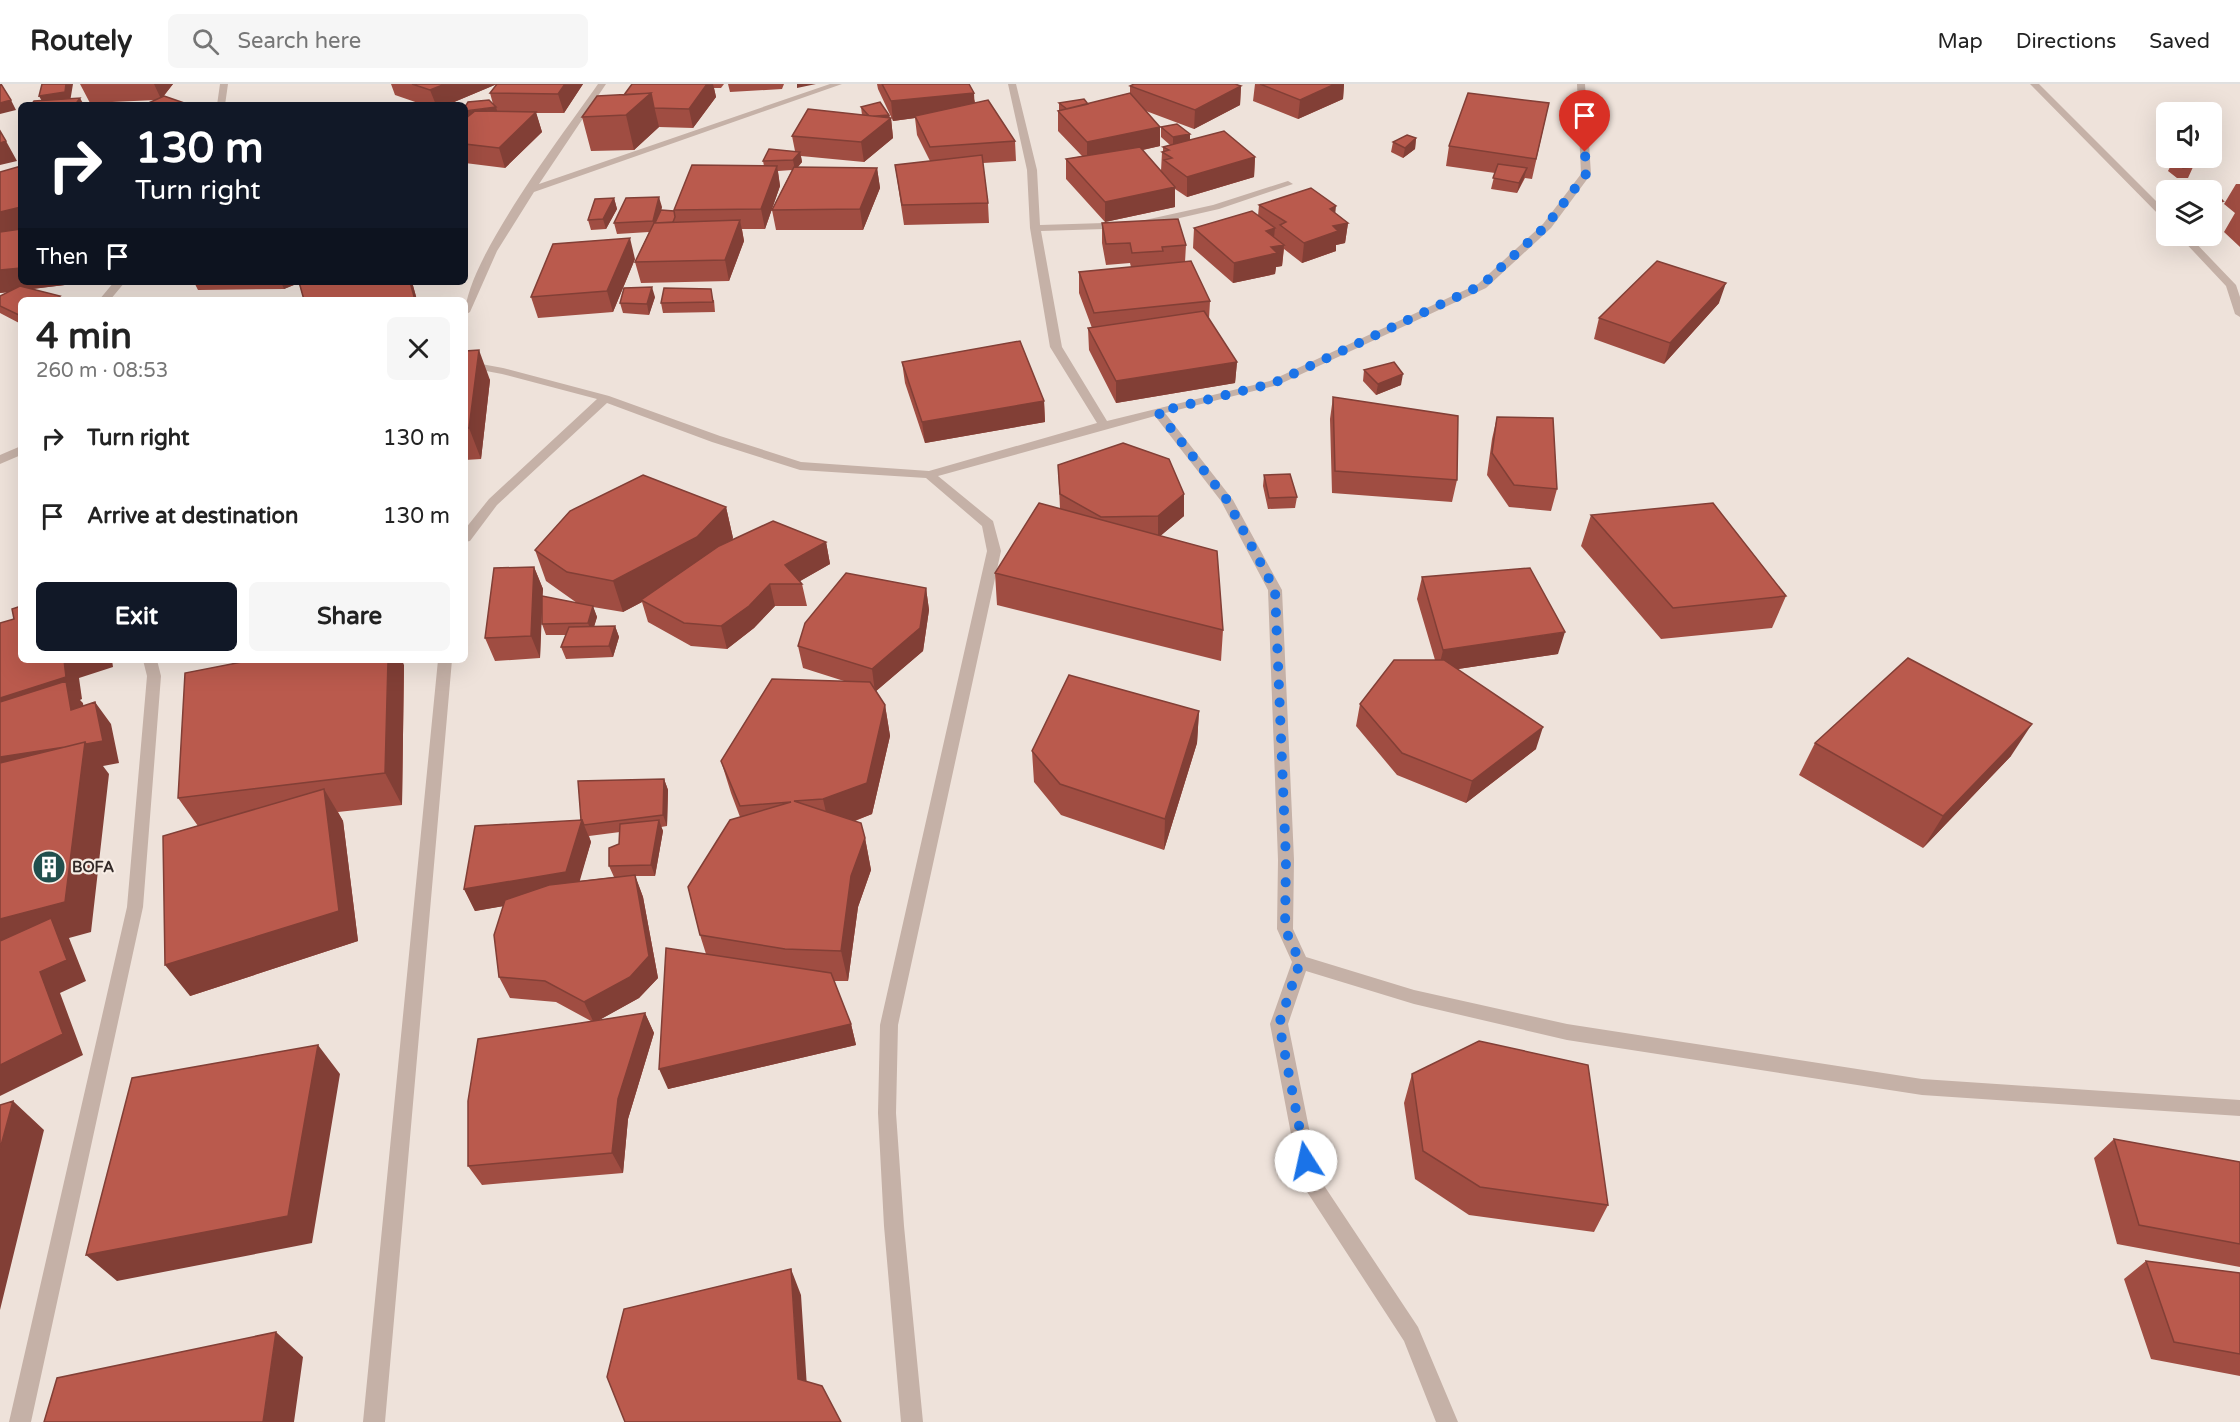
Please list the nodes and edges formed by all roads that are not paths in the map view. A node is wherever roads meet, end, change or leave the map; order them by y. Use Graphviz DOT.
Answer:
graph roads {
  1 [pos="225,84"];
  2 [pos="602,84"];
  3 [pos="839,84"];
  4 [pos="1012,84"];
  5 [pos="1581,84"];
  6 [pos="2034,84"];
  7 [pos="222,102"];
  8 [pos="1288,184"];
  9 [pos="530,190"];
  10 [pos="2156,207"];
  11 [pos="1035,228"];
  12 [pos="2194,246"];
  13 [pos="117,285"];
  14 [pos="107,297"];
  15 [pos="468,305"];
  16 [pos="2240,314"];
  17 [pos="468,365"];
  18 [pos="605,398"];
  19 [pos="1158,412"];
  20 [pos="1104,425"];
  21 [pos="18,451"];
  22 [pos="0,460"];
  23 [pos="929,475"];
  24 [pos="468,534"];
  25 [pos="151,663"];
  26 [pos="445,663"];
  27 [pos="1300,962"];
  28 [pos="2240,1107"];
  29 [pos="20,1422"];
  30 [pos="374,1422"];
  31 [pos="912,1422"];
  32 [pos="1447,1422"];
  1 -- 7 [label="street"];
  2 -- 9 [label="street"];
  3 -- 9 [label="street"];
  4 -- 11 [label="street"];
  5 -- 19 [label="street"];
  6 -- 10 [label="street"];
  8 -- 11 [label="street"];
  9 -- 15 [label="street"];
  11 -- 20 [label="street"];
  12 -- 16 [label="street"];
  13 -- 14 [label="street"];
  17 -- 18 [label="street"];
  18 -- 23 [label="street"];
  18 -- 24 [label="street"];
  19 -- 20 [label="street"];
  19 -- 27 [label="street"];
  20 -- 23 [label="street"];
  21 -- 22 [label="street"];
  23 -- 31 [label="street"];
  25 -- 29 [label="street"];
  26 -- 30 [label="street"];
  27 -- 28 [label="street"];
  27 -- 32 [label="street"];
}
